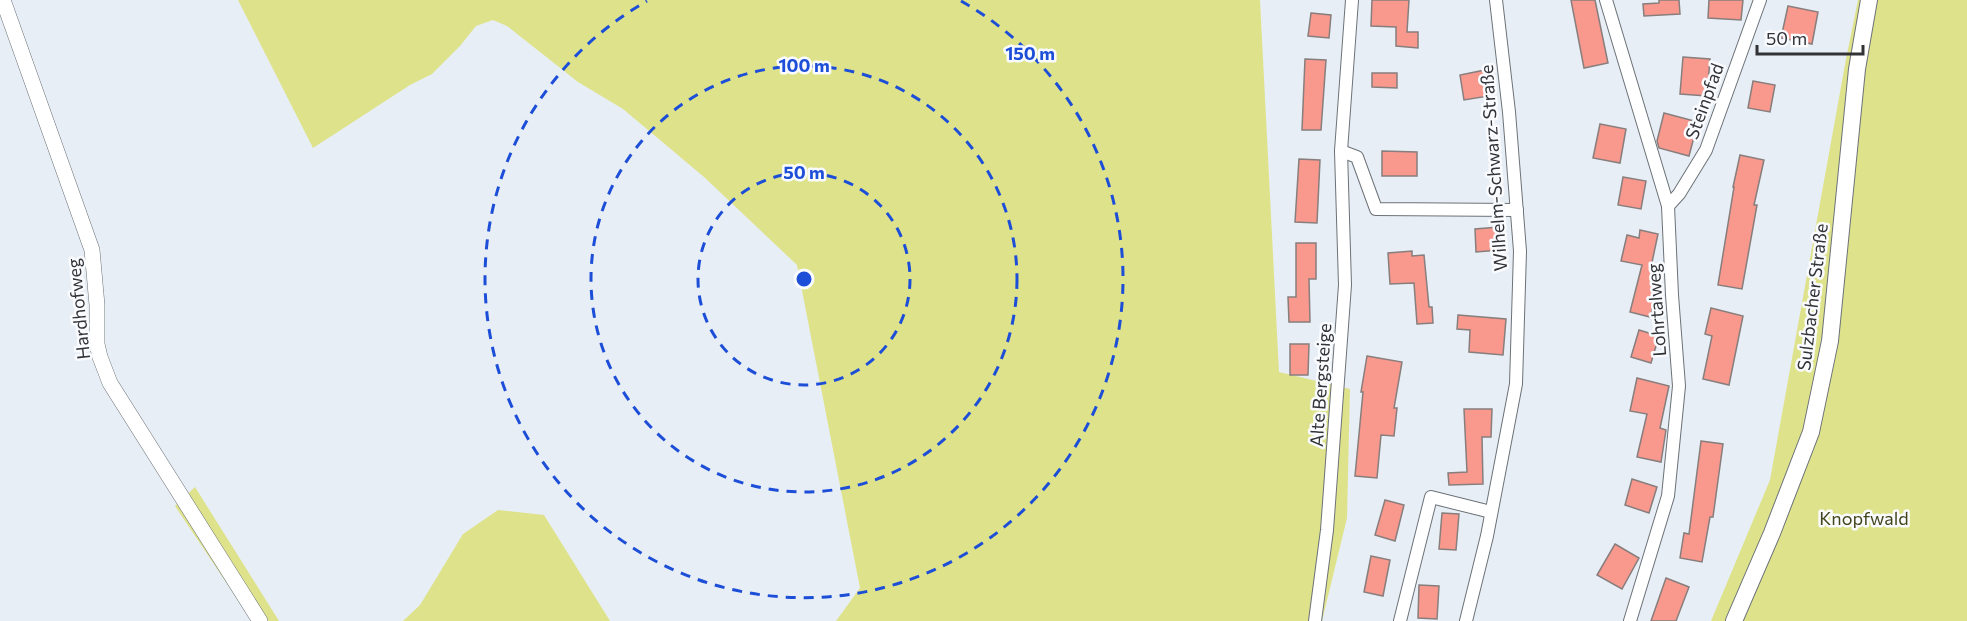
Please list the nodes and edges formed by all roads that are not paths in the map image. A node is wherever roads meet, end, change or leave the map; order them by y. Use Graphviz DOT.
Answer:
graph roads {
  1 [pos="3,0"];
  2 [pos="1352,0"];
  3 [pos="1496,0"];
  4 [pos="1606,0"];
  5 [pos="1760,0"];
  6 [pos="1869,0"];
  7 [pos="1341,151"];
  8 [pos="1668,206"];
  9 [pos="1517,210"];
  10 [pos="1491,512"];
  11 [pos="260,621"];
  12 [pos="1316,621"];
  13 [pos="1400,621"];
  14 [pos="1466,621"];
  15 [pos="1629,621"];
  16 [pos="1734,621"];
  1 -- 11 [label="street, Hardhofweg"];
  2 -- 7 [label="street, Alte Bergsteige"];
  3 -- 9 [label="street, Wilhelm-Schwarz-Straße"];
  4 -- 8 [label="street, Lohrtalweg"];
  5 -- 8 [label="street, Steinpfad"];
  6 -- 16 [label="main road, Sulzbacher Straße"];
  7 -- 9 [label="street"];
  7 -- 12 [label="street, Alte Bergsteige"];
  8 -- 15 [label="street, Lohrtalweg"];
  9 -- 10 [label="street, Wilhelm-Schwarz-Straße"];
  10 -- 13 [label="street"];
  10 -- 14 [label="street, Wilhelm-Schwarz-Straße"];
}
